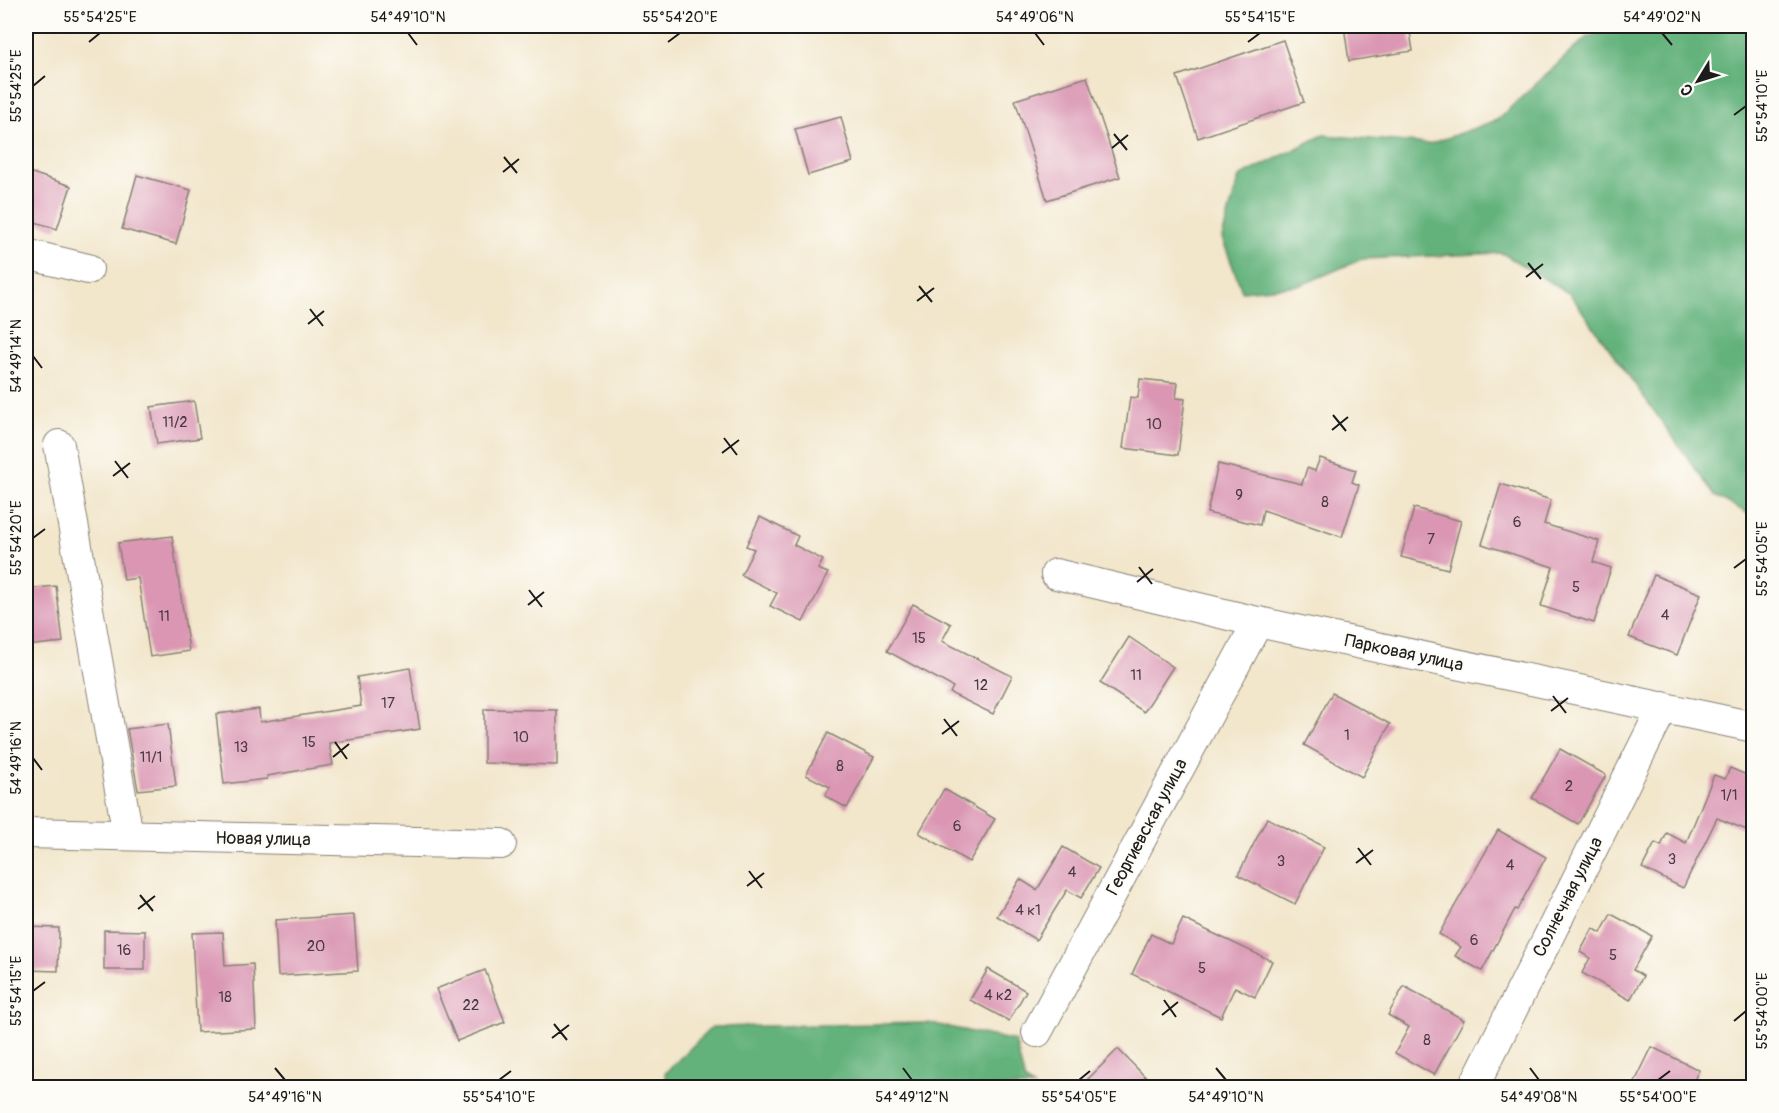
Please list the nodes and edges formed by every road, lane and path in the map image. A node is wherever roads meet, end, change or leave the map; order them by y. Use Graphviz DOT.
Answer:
graph roads {
  1 [pos="26,254"];
  2 [pos="88,269"];
  3 [pos="59,445"];
  4 [pos="1056,574"];
  5 [pos="1258,622"];
  6 [pos="1663,707"];
  7 [pos="1754,726"];
  8 [pos="26,833"];
  9 [pos="128,836"];
  10 [pos="501,844"];
  11 [pos="1037,1032"];
  12 [pos="1473,1088"];
  1 -- 2 [label="street"];
  3 -- 9 [label="street"];
  4 -- 5 [label="street, Парковая улица"];
  5 -- 6 [label="street, Парковая улица"];
  5 -- 11 [label="street, Георгиевская улица"];
  6 -- 7 [label="street, Парковая улица"];
  6 -- 12 [label="street, Солнечная улица"];
  8 -- 9 [label="street, Новая улица"];
  9 -- 10 [label="street, Новая улица"];
}
